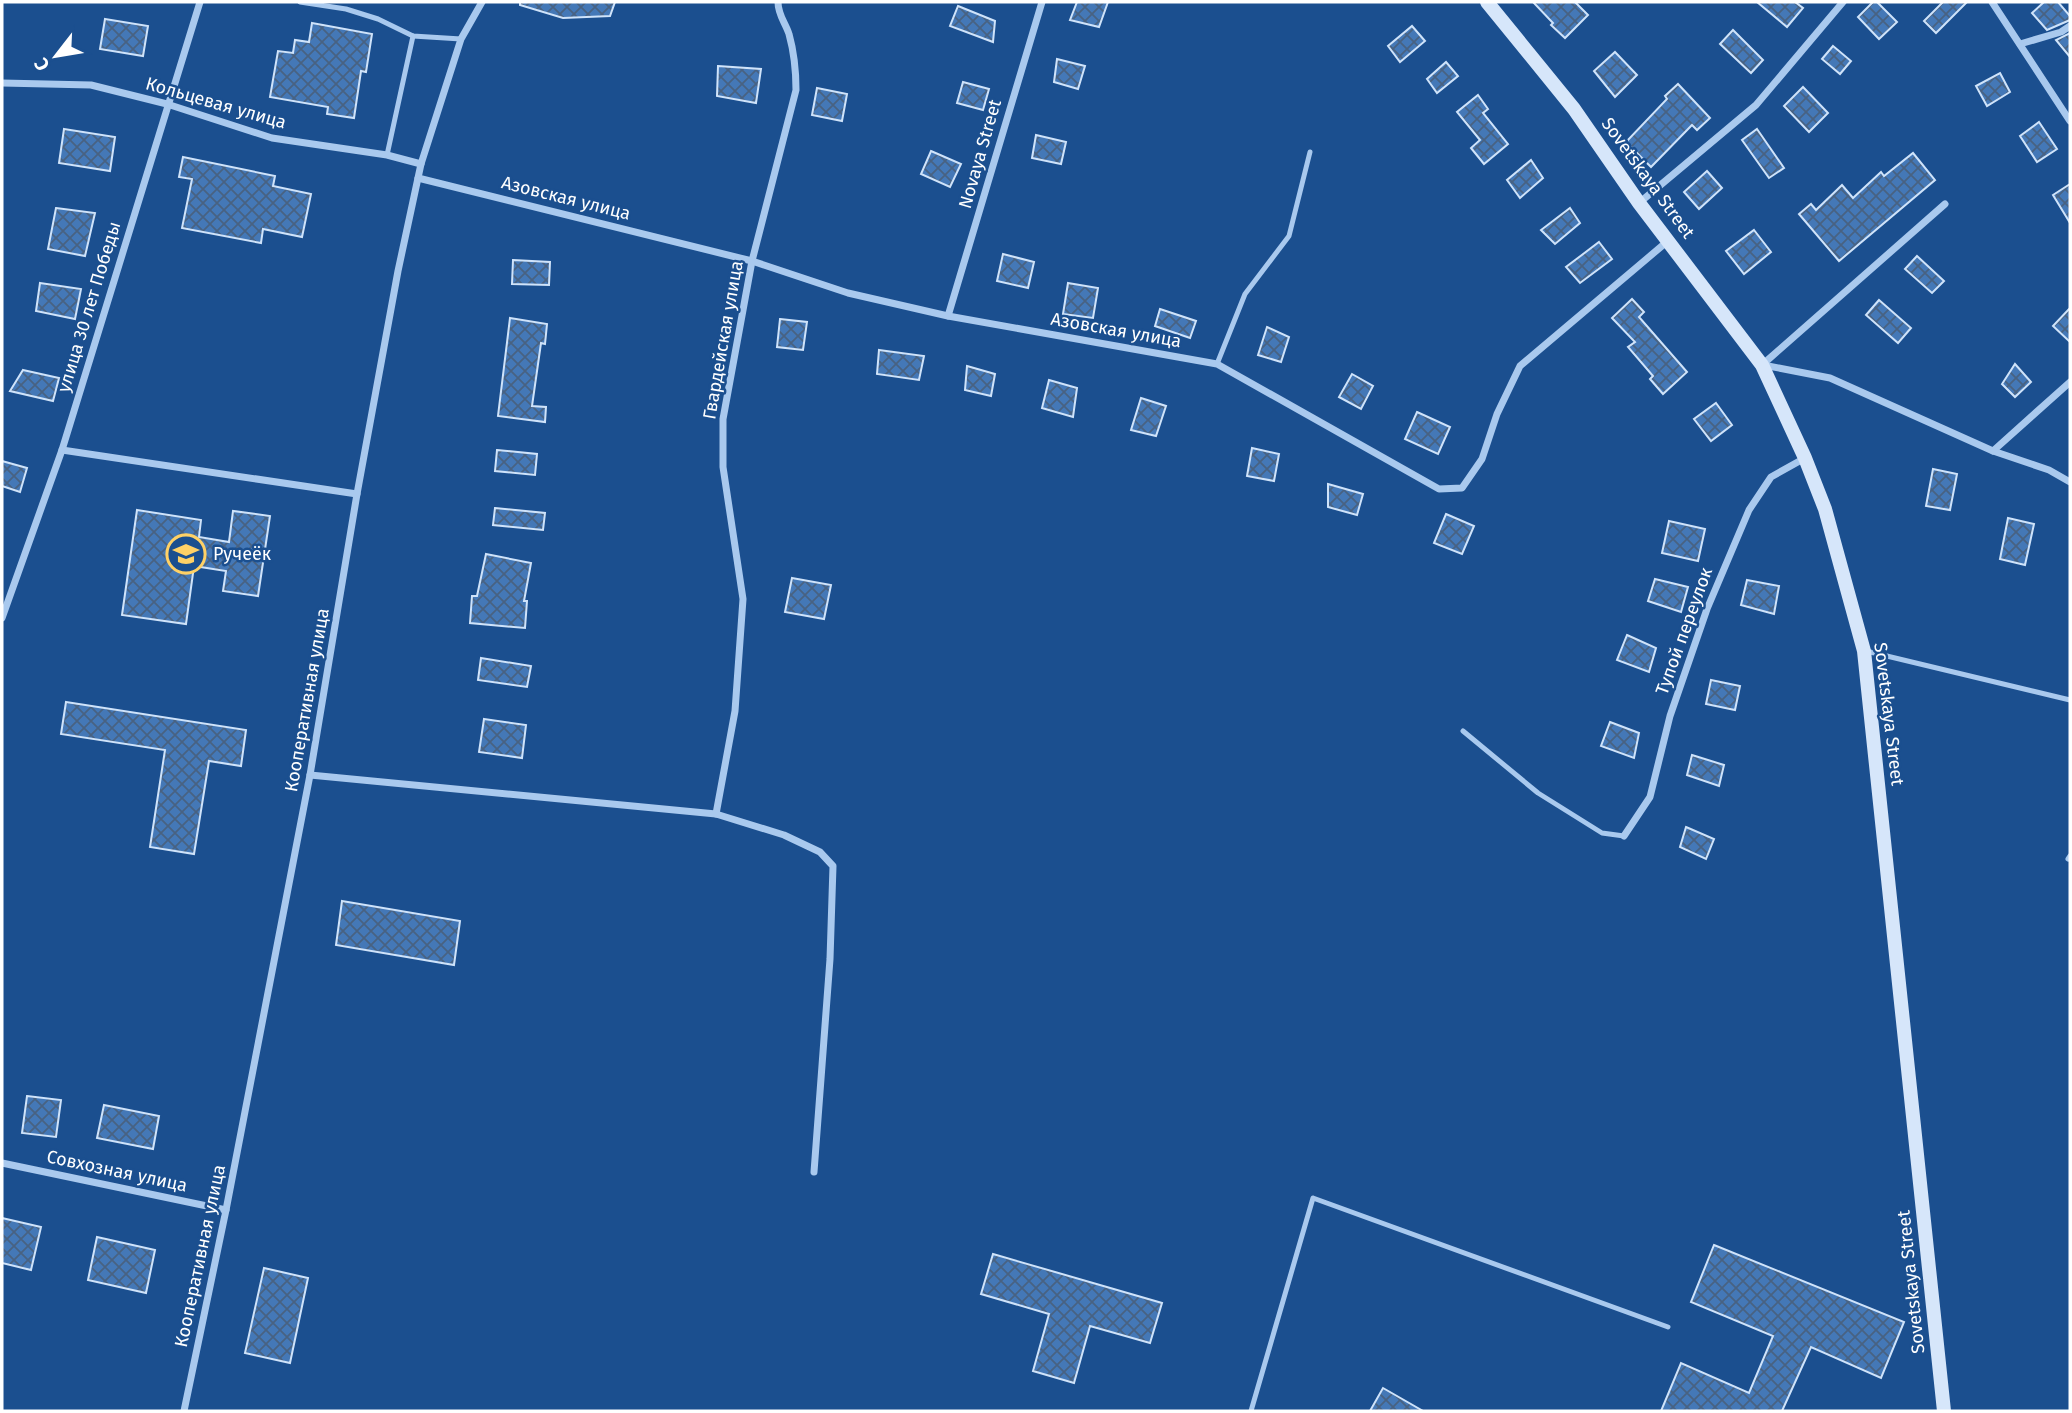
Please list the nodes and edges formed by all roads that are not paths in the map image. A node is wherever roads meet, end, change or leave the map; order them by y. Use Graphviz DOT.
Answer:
graph roads {
  1 [pos="200,2"];
  2 [pos="300,2"];
  3 [pos="482,2"];
  4 [pos="778,2"];
  5 [pos="1042,2"];
  6 [pos="1488,2"];
  7 [pos="1843,2"];
  8 [pos="1992,2"];
  9 [pos="2070,26"];
  10 [pos="413,36"];
  11 [pos="461,39"];
  12 [pos="2020,44"];
  13 [pos="2,83"];
  14 [pos="167,104"];
  15 [pos="2070,121"];
  16 [pos="1310,152"];
  17 [pos="387,155"];
  18 [pos="421,164"];
  19 [pos="418,178"];
  20 [pos="1639,203"];
  21 [pos="1945,204"];
  22 [pos="1669,240"];
  23 [pos="752,261"];
  24 [pos="948,316"];
  25 [pos="1217,364"];
  26 [pos="1762,365"];
  27 [pos="2070,382"];
  28 [pos="62,450"];
  29 [pos="1993,451"];
  30 [pos="1805,458"];
  31 [pos="2070,482"];
  32 [pos="357,495"];
  33 [pos="2,618"];
  34 [pos="1864,651"];
  35 [pos="2070,700"];
  36 [pos="1463,731"];
  37 [pos="310,775"];
  38 [pos="716,814"];
  39 [pos="1624,836"];
  40 [pos="2,1163"];
  41 [pos="814,1172"];
  42 [pos="226,1210"];
  43 [pos="1668,1327"];
  44 [pos="184,1411"];
  45 [pos="1251,1411"];
  46 [pos="1944,1411"];
  1 -- 14 [label="street, улица 30 лет Победы"];
  2 -- 10 [label="lane"];
  3 -- 11 [label="street, Кооперативная улица"];
  4 -- 23 [label="street, Гвардейская улица"];
  5 -- 24 [label="street, Novaya Street"];
  6 -- 20 [label="street, Sovetskaya Street"];
  7 -- 20 [label="street"];
  8 -- 12 [label="street"];
  9 -- 12 [label="street"];
  10 -- 11 [label="lane"];
  10 -- 17 [label="lane"];
  11 -- 18 [label="street, Кооперативная улица"];
  12 -- 15 [label="street"];
  13 -- 14 [label="street, Кольцевая улица"];
  14 -- 17 [label="street, Кольцевая улица"];
  14 -- 28 [label="street, улица 30 лет Победы"];
  16 -- 25 [label="lane"];
  17 -- 18 [label="street, Кольцевая улица"];
  18 -- 19 [label="street, Кооперативная улица"];
  19 -- 23 [label="street, Азовская улица"];
  19 -- 32 [label="street, Кооперативная улица"];
  20 -- 22 [label="street, Sovetskaya Street"];
  21 -- 26 [label="street"];
  22 -- 25 [label="street, Азовская улица"];
  22 -- 26 [label="street, Sovetskaya Street"];
  23 -- 24 [label="street, Азовская улица"];
  23 -- 38 [label="street, Гвардейская улица"];
  24 -- 25 [label="street, Азовская улица"];
  26 -- 29 [label="street"];
  26 -- 30 [label="street, Sovetskaya Street"];
  27 -- 29 [label="street"];
  28 -- 32 [label="street"];
  28 -- 33 [label="street, улица 30 лет Победы"];
  29 -- 31 [label="street"];
  30 -- 34 [label="street, Sovetskaya Street"];
  30 -- 39 [label="street, Тупой переулок"];
  32 -- 37 [label="street, Кооперативная улица"];
  34 -- 35 [label="lane"];
  34 -- 46 [label="street, Sovetskaya Street"];
  36 -- 39 [label="lane"];
  37 -- 38 [label="street"];
  37 -- 42 [label="street, Кооперативная улица"];
  38 -- 41 [label="street"];
  40 -- 42 [label="street, Совхозная улица"];
  42 -- 44 [label="street, Кооперативная улица"];
  43 -- 45 [label="lane"];
}
